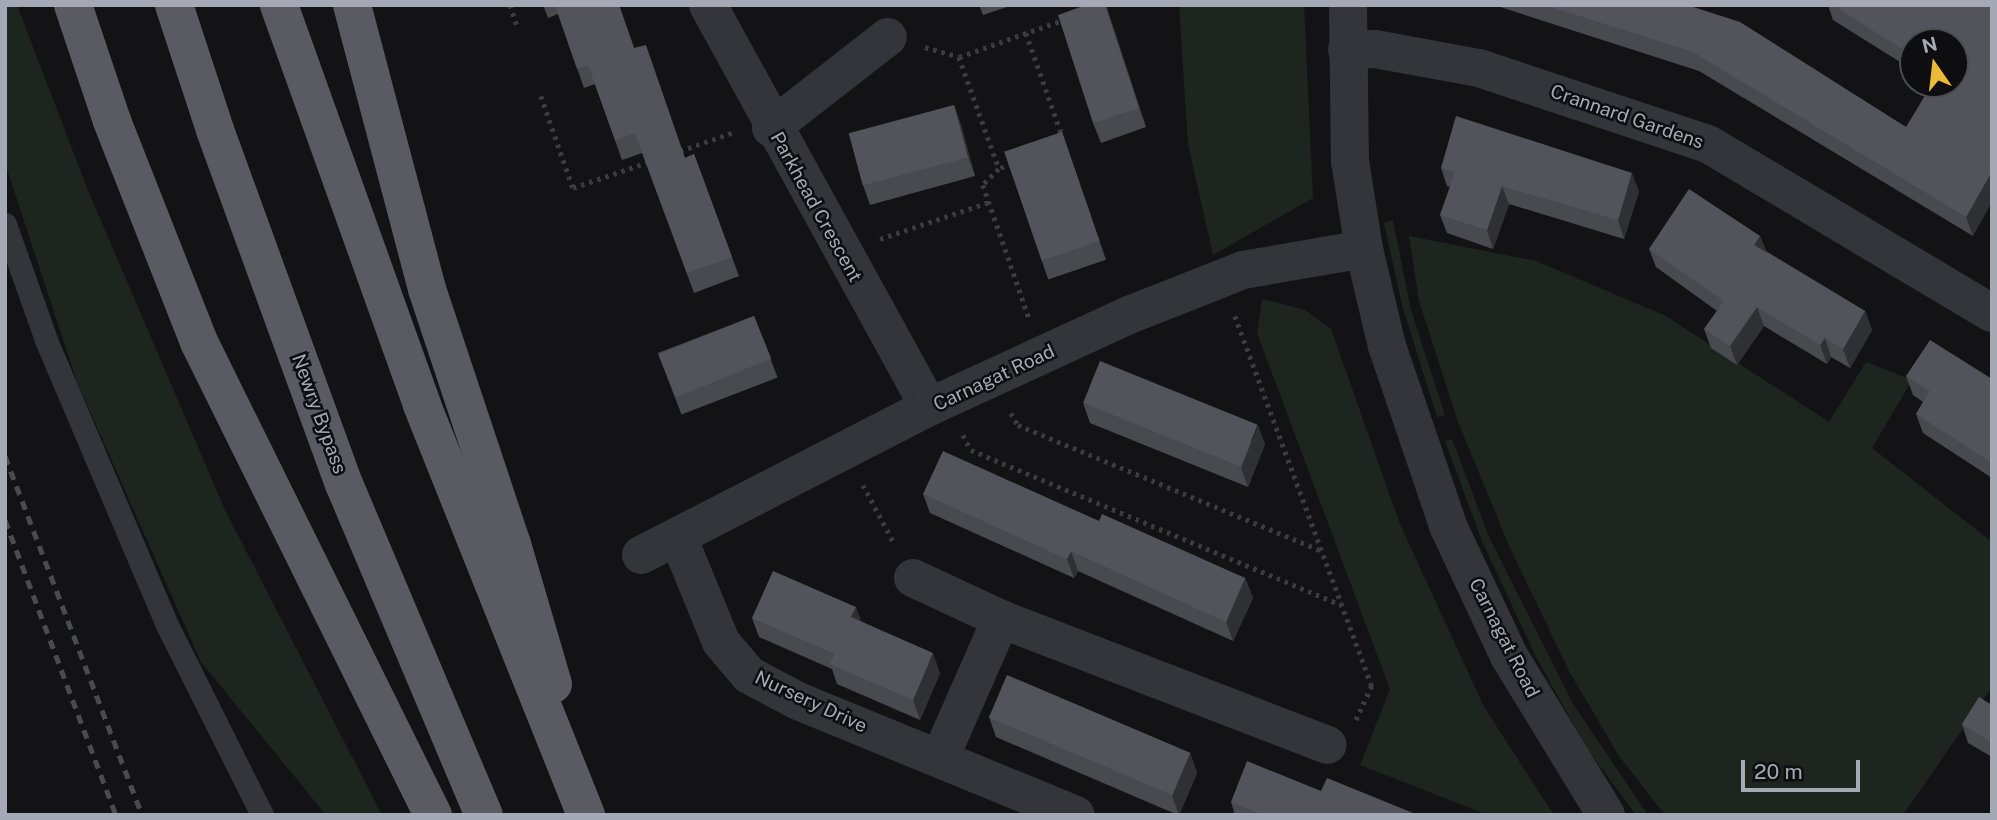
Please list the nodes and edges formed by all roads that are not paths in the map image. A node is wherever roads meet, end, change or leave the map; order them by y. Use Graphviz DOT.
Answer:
graph roads {
  1 [pos="73,5"];
  2 [pos="174,5"];
  3 [pos="279,5"];
  4 [pos="352,5"];
  5 [pos="708,5"];
  6 [pos="1348,5"];
  7 [pos="888,37"];
  8 [pos="1347,50"];
  9 [pos="770,124"];
  10 [pos="5,224"];
  11 [pos="1364,249"];
  12 [pos="1992,313"];
  13 [pos="937,404"];
  14 [pos="678,537"];
  15 [pos="641,555"];
  16 [pos="913,578"];
  17 [pos="1001,619"];
  18 [pos="1327,745"];
  19 [pos="940,758"];
  20 [pos="262,815"];
  21 [pos="433,815"];
  22 [pos="484,815"];
  23 [pos="587,815"];
  24 [pos="1076,815"];
  25 [pos="1606,815"];
  1 -- 21 [label="highway"];
  2 -- 22 [label="highway, Newry Bypass"];
  3 -- 23 [label="highway"];
  4 -- 23 [label="highway"];
  5 -- 9 [label="street, Parkhead Crescent"];
  6 -- 8 [label="street, Carnagat Road"];
  7 -- 9 [label="street"];
  8 -- 11 [label="street, Carnagat Road"];
  8 -- 12 [label="street, Crannard Gardens"];
  9 -- 13 [label="street, Parkhead Crescent"];
  10 -- 20 [label="lane"];
  11 -- 13 [label="street, Carnagat Road"];
  11 -- 25 [label="street, Carnagat Road"];
  13 -- 14 [label="street, Carnagat Road"];
  14 -- 15 [label="street, Carnagat Road"];
  14 -- 19 [label="street, Nursery Drive"];
  16 -- 17 [label="street"];
  17 -- 18 [label="street"];
  17 -- 19 [label="street"];
  19 -- 24 [label="street, Nursery Drive"];
}
